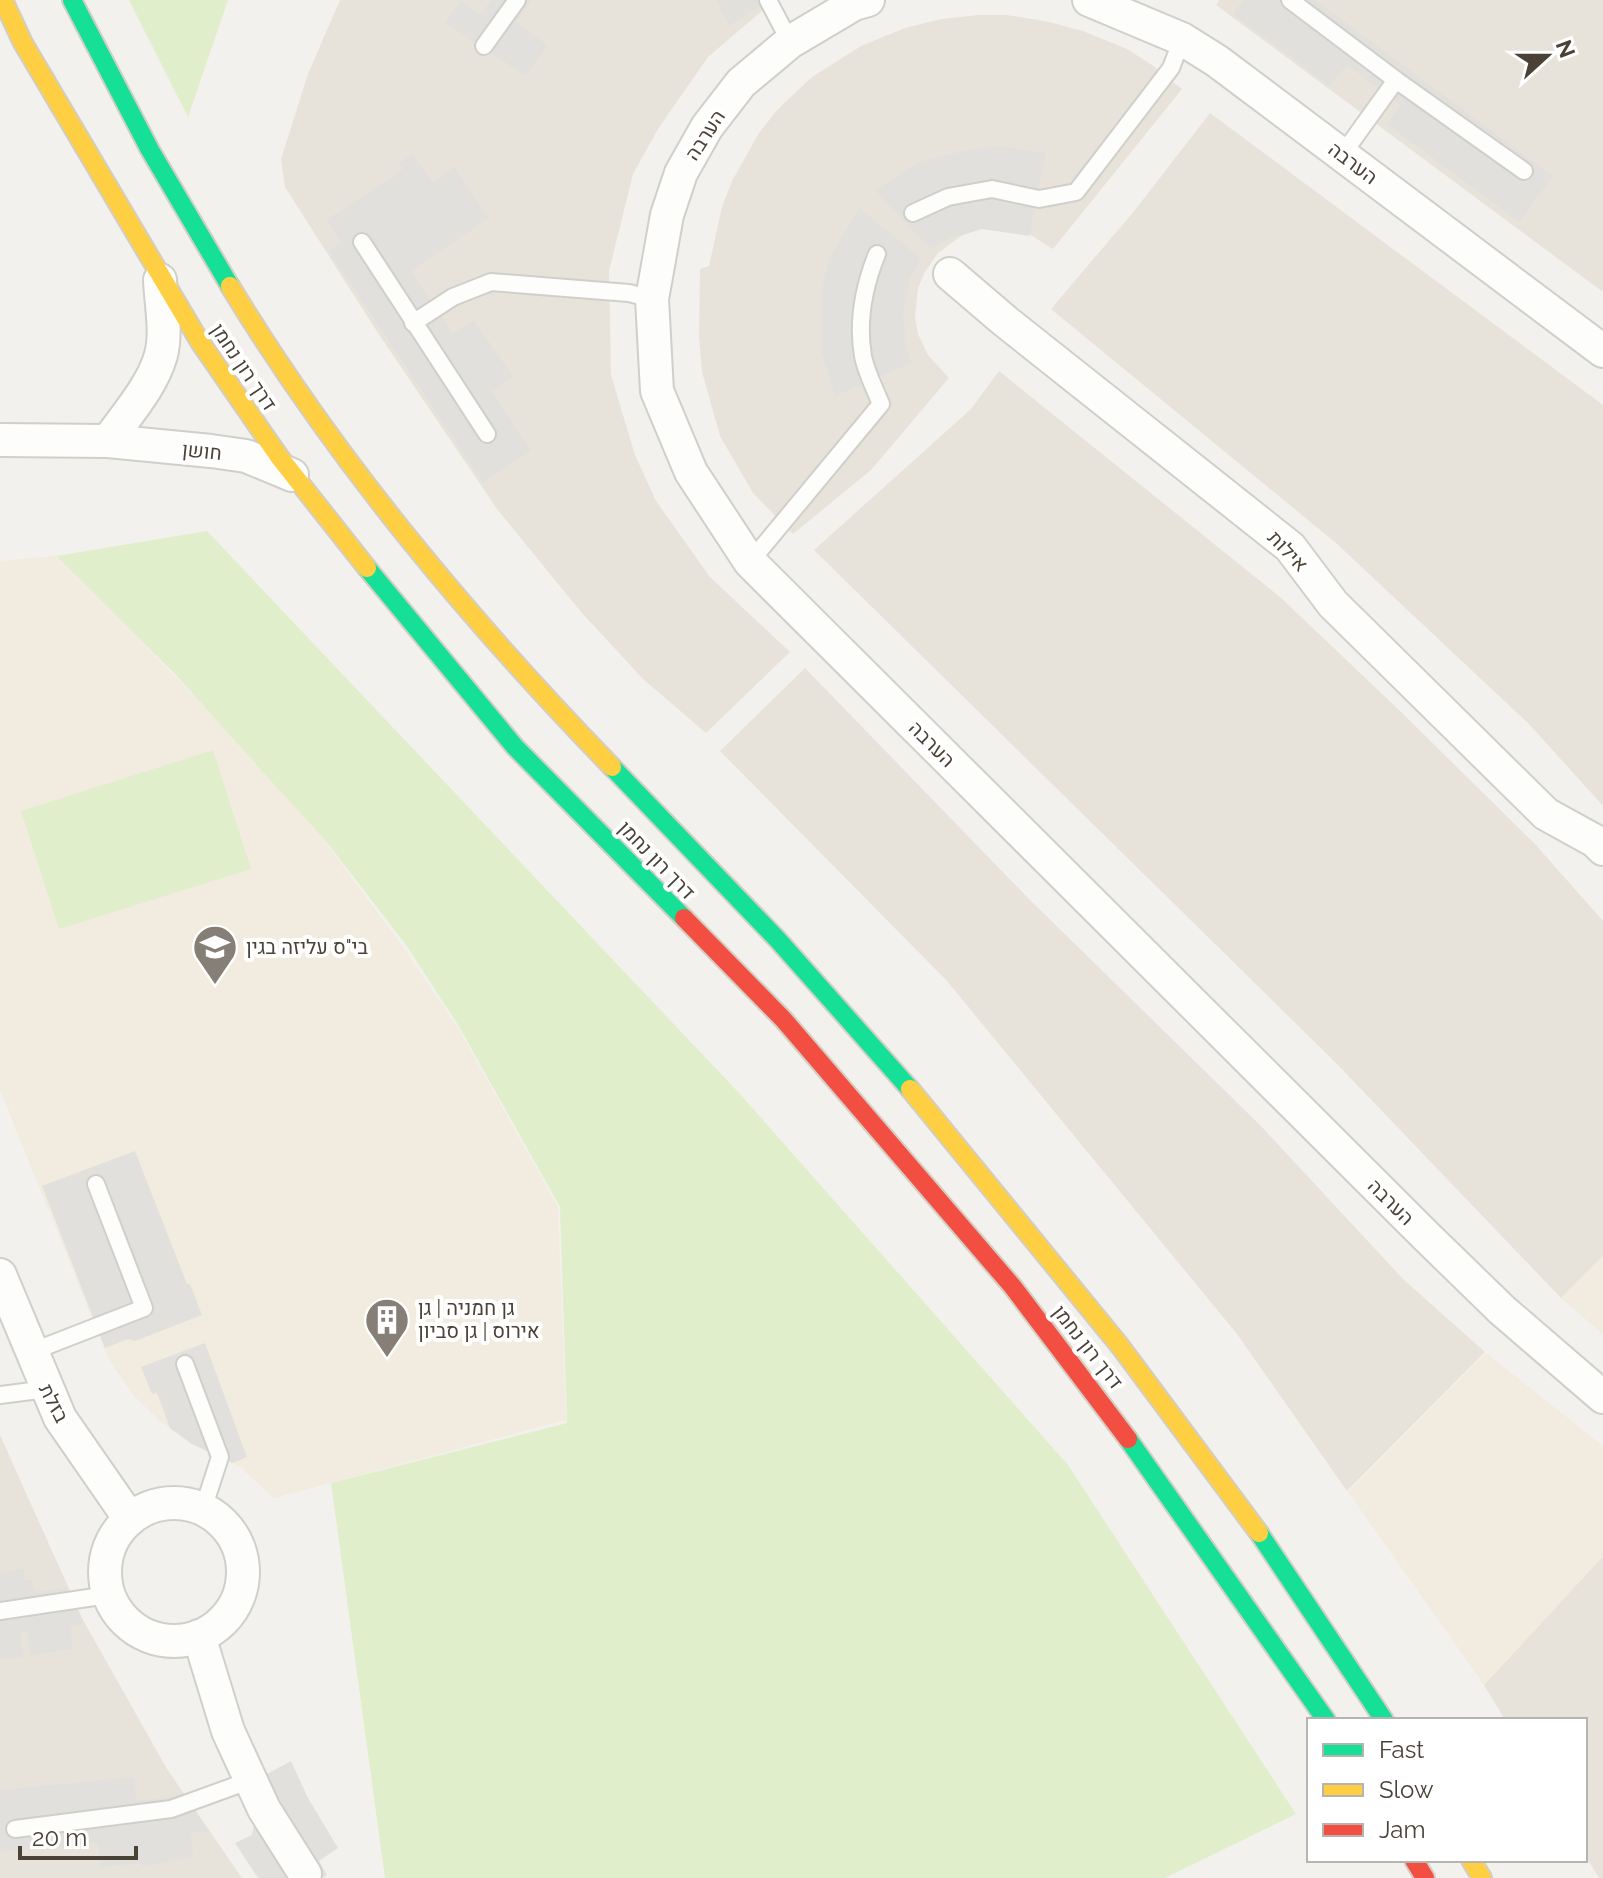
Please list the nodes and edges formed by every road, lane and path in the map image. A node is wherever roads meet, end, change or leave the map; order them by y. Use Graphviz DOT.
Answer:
graph roads {
  1 [pos="3,0"];
  2 [pos="72,0"];
  3 [pos="517,0"];
  4 [pos="768,0"];
  5 [pos="868,0"];
  6 [pos="1089,0"];
  7 [pos="1290,0"];
  8 [pos="1182,39"];
  9 [pos="790,42"];
  10 [pos="484,46"];
  11 [pos="1396,80"];
  12 [pos="1342,155"];
  13 [pos="1524,171"];
  14 [pos="913,213"];
  15 [pos="362,242"];
  16 [pos="877,254"];
  17 [pos="950,274"];
  18 [pos="160,277"];
  19 [pos="652,299"];
  20 [pos="413,323"];
  21 [pos="1603,351"];
  22 [pos="487,434"];
  23 [pos="0,440"];
  24 [pos="108,441"];
  25 [pos="293,475"];
  26 [pos="750,562"];
  27 [pos="1603,849"];
  28 [pos="96,1184"];
  29 [pos="0,1275"];
  30 [pos="31,1352"];
  31 [pos="185,1364"];
  32 [pos="47,1389"];
  33 [pos="0,1395"];
  34 [pos="1603,1397"];
  35 [pos="203,1509"];
  36 [pos="130,1519"];
  37 [pos="108,1595"];
  38 [pos="0,1611"];
  39 [pos="199,1636"];
  40 [pos="1325,1718"];
  41 [pos="1383,1718"];
  42 [pos="251,1780"];
  43 [pos="15,1829"];
  44 [pos="305,1874"];
  1 -- 18 [label="main road, דרך רון נחמן"];
  2 -- 41 [label="main road, דרך רון נחמן"];
  3 -- 10 [label="lane"];
  4 -- 9 [label="lane"];
  5 -- 9 [label="street, הערבה"];
  6 -- 8 [label="street, הערבה"];
  7 -- 11 [label="lane"];
  8 -- 12 [label="street, הערבה"];
  8 -- 14 [label="lane"];
  9 -- 19 [label="street, הערבה"];
  11 -- 12 [label="lane"];
  11 -- 13 [label="lane"];
  12 -- 21 [label="street, הערבה"];
  15 -- 20 [label="lane"];
  16 -- 26 [label="lane"];
  17 -- 27 [label="street, אילות"];
  18 -- 24 [label="street"];
  18 -- 25 [label="main road, דרך רון נחמן"];
  19 -- 20 [label="lane"];
  19 -- 26 [label="street, הערבה"];
  20 -- 22 [label="lane"];
  23 -- 24 [label="street, חושן"];
  24 -- 25 [label="street, חושן"];
  25 -- 40 [label="main road, דרך רון נחמן"];
  26 -- 34 [label="street, הערבה"];
  28 -- 30 [label="lane"];
  29 -- 30 [label="street, בזלת"];
  30 -- 32 [label="street, בזלת"];
  31 -- 35 [label="lane"];
  32 -- 33 [label="lane"];
  32 -- 36 [label="street, בזלת"];
  35 -- 36 [label="street"];
  35 -- 39 [label="street"];
  36 -- 37 [label="street"];
  37 -- 38 [label="lane"];
  37 -- 39 [label="street"];
  39 -- 42 [label="street"];
  42 -- 43 [label="lane"];
  42 -- 44 [label="street"];
}
